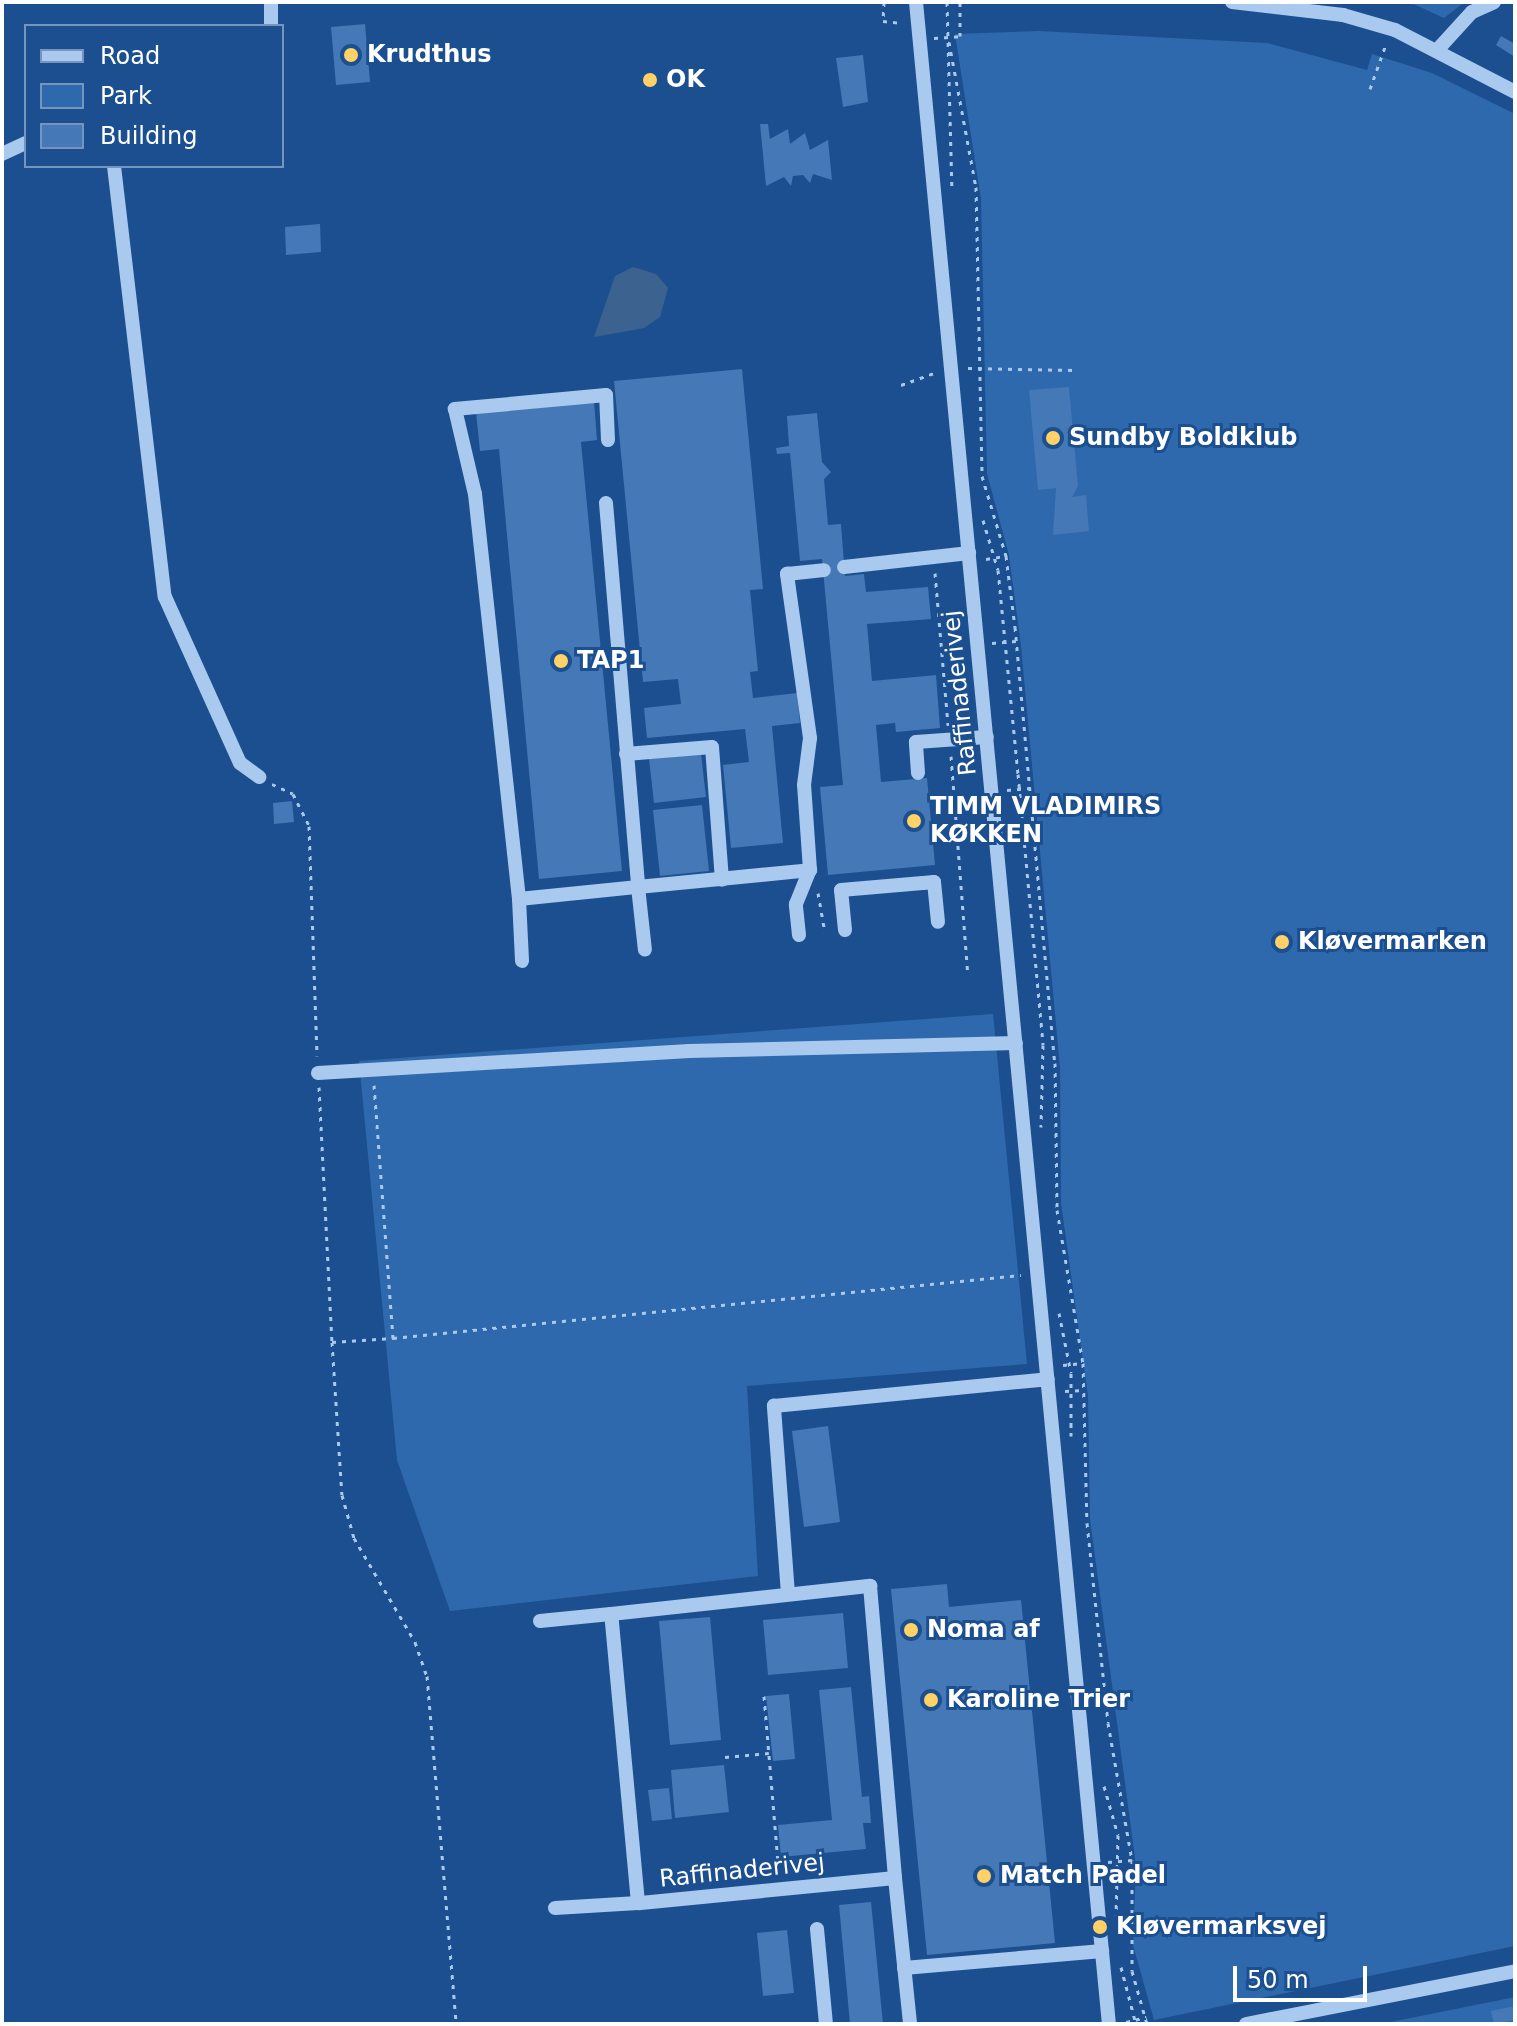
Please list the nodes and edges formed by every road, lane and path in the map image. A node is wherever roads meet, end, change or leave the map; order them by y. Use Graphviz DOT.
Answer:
graph roads {
  1 [pos="271,2"];
  2 [pos="884,2"];
  3 [pos="916,2"];
  4 [pos="947,2"];
  5 [pos="960,2"];
  6 [pos="1232,2"];
  7 [pos="1494,2"];
  8 [pos="1344,8"];
  9 [pos="271,24"];
  10 [pos="1392,29"];
  11 [pos="947,36"];
  12 [pos="920,40"];
  13 [pos="1440,47"];
  14 [pos="1370,89"];
  15 [pos="1515,92"];
  16 [pos="24,144"];
  17 [pos="2,154"];
  18 [pos="114,168"];
  19 [pos="952,195"];
  20 [pos="965,353"];
  21 [pos="980,368"];
  22 [pos="959,369"];
  23 [pos="1076,370"];
  24 [pos="967,384"];
  25 [pos="901,385"];
  26 [pos="971,429"];
  27 [pos="608,440"];
  28 [pos="976,489"];
  29 [pos="606,503"];
  30 [pos="980,509"];
  31 [pos="969,553"];
  32 [pos="1006,556"];
  33 [pos="934,557"];
  34 [pos="995,558"];
  35 [pos="844,567"];
  36 [pos="824,570"];
  37 [pos="1016,641"];
  38 [pos="1005,643"];
  39 [pos="987,737"];
  40 [pos="950,740"];
  41 [pos="626,754"];
  42 [pos="918,773"];
  43 [pos="259,777"];
  44 [pos="1031,788"];
  45 [pos="1019,789"];
  46 [pos="810,870"];
  47 [pos="722,880"];
  48 [pos="638,887"];
  49 [pos="519,899"];
  50 [pos="938,922"];
  51 [pos="845,930"];
  52 [pos="825,932"];
  53 [pos="799,935"];
  54 [pos="645,950"];
  55 [pos="522,961"];
  56 [pos="968,975"];
  57 [pos="1016,1043"];
  58 [pos="318,1073"];
  59 [pos="373,1073"];
  60 [pos="1040,1142"];
  61 [pos="1037,1273"];
  62 [pos="1057,1304"];
  63 [pos="393,1338"];
  64 [pos="332,1342"];
  65 [pos="1083,1363"];
  66 [pos="1070,1365"];
  67 [pos="1048,1379"];
  68 [pos="1084,1390"];
  69 [pos="1073,1391"];
  70 [pos="1070,1445"];
  71 [pos="788,1594"];
  72 [pos="611,1614"];
  73 [pos="540,1621"];
  74 [pos="764,1696"];
  75 [pos="769,1753"];
  76 [pos="725,1757"];
  77 [pos="1102,1781"];
  78 [pos="1132,1860"];
  79 [pos="1120,1861"];
  80 [pos="895,1878"];
  81 [pos="781,1889"];
  82 [pos="638,1903"];
  83 [pos="555,1908"];
  84 [pos="1128,1925"];
  85 [pos="817,1929"];
  86 [pos="1102,1951"];
  87 [pos="1120,1962"];
  88 [pos="904,1968"];
  89 [pos="1515,1971"];
  90 [pos="1146,2017"];
  91 [pos="1135,2022"];
  92 [pos="456,2024"];
  93 [pos="826,2024"];
  94 [pos="910,2024"];
  95 [pos="1112,2024"];
  96 [pos="1147,2024"];
  97 [pos="1246,2024"];
  1 -- 9 [label="street"];
  2 -- 12 [label="path"];
  3 -- 12 [label="street, Raffinaderivej"];
  4 -- 11 [label="path"];
  5 -- 11 [label="path"];
  6 -- 8 [label="street"];
  7 -- 13 [label="street"];
  8 -- 10 [label="street"];
  10 -- 13 [label="street"];
  10 -- 14 [label="path"];
  11 -- 12 [label="path"];
  11 -- 19 [label="path"];
  11 -- 21 [label="path"];
  12 -- 22 [label="street, Raffinaderivej"];
  13 -- 15 [label="street"];
  16 -- 17 [label="street"];
  18 -- 43 [label="street"];
  20 -- 22 [label="path"];
  21 -- 22 [label="path"];
  21 -- 23 [label="path"];
  21 -- 32 [label="path"];
  22 -- 24 [label="path"];
  22 -- 25 [label="path"];
  22 -- 31 [label="street, Raffinaderivej"];
  26 -- 28 [label="path"];
  27 -- 49 [label="street"];
  29 -- 41 [label="street"];
  30 -- 34 [label="path"];
  31 -- 33 [label="street"];
  31 -- 39 [label="street, Raffinaderivej"];
  32 -- 34 [label="path"];
  32 -- 37 [label="path"];
  33 -- 35 [label="street"];
  33 -- 40 [label="path"];
  34 -- 38 [label="path"];
  36 -- 46 [label="street"];
  37 -- 38 [label="path"];
  37 -- 44 [label="path"];
  38 -- 45 [label="path"];
  39 -- 40 [label="street"];
  39 -- 57 [label="street, Raffinaderivej"];
  40 -- 42 [label="street"];
  40 -- 56 [label="path"];
  41 -- 47 [label="street"];
  41 -- 48 [label="street"];
  43 -- 58 [label="path"];
  44 -- 45 [label="path"];
  44 -- 65 [label="path"];
  45 -- 60 [label="path"];
  46 -- 47 [label="street"];
  46 -- 52 [label="path"];
  46 -- 53 [label="street"];
  47 -- 48 [label="street"];
  48 -- 49 [label="street"];
  48 -- 54 [label="street"];
  49 -- 55 [label="street"];
  50 -- 51 [label="street"];
  57 -- 59 [label="street"];
  57 -- 61 [label="street, Raffinaderivej"];
  58 -- 59 [label="street"];
  58 -- 64 [label="path"];
  59 -- 63 [label="path"];
  61 -- 63 [label="path"];
  61 -- 67 [label="street, Raffinaderivej"];
  62 -- 66 [label="path"];
  63 -- 64 [label="path"];
  64 -- 92 [label="path"];
  65 -- 66 [label="path"];
  65 -- 68 [label="path"];
  66 -- 69 [label="path"];
  67 -- 71 [label="street"];
  67 -- 86 [label="street, Raffinaderivej"];
  68 -- 69 [label="path"];
  68 -- 78 [label="path"];
  69 -- 70 [label="path"];
  71 -- 72 [label="street"];
  71 -- 80 [label="street"];
  72 -- 73 [label="street"];
  72 -- 82 [label="street, Raffinaderivej"];
  74 -- 75 [label="path"];
  75 -- 76 [label="path"];
  75 -- 81 [label="path"];
  77 -- 79 [label="path"];
  78 -- 79 [label="path"];
  78 -- 84 [label="path"];
  79 -- 84 [label="path"];
  80 -- 81 [label="street, Raffinaderivej"];
  80 -- 88 [label="street"];
  81 -- 82 [label="street, Raffinaderivej"];
  82 -- 83 [label="street"];
  84 -- 90 [label="path"];
  85 -- 93 [label="street"];
  86 -- 88 [label="street"];
  86 -- 95 [label="street, Raffinaderivej"];
  87 -- 91 [label="path"];
  88 -- 94 [label="street"];
  89 -- 97 [label="street"];
  90 -- 91 [label="path"];
  90 -- 96 [label="path"];
  91 -- 95 [label="path"];
}
